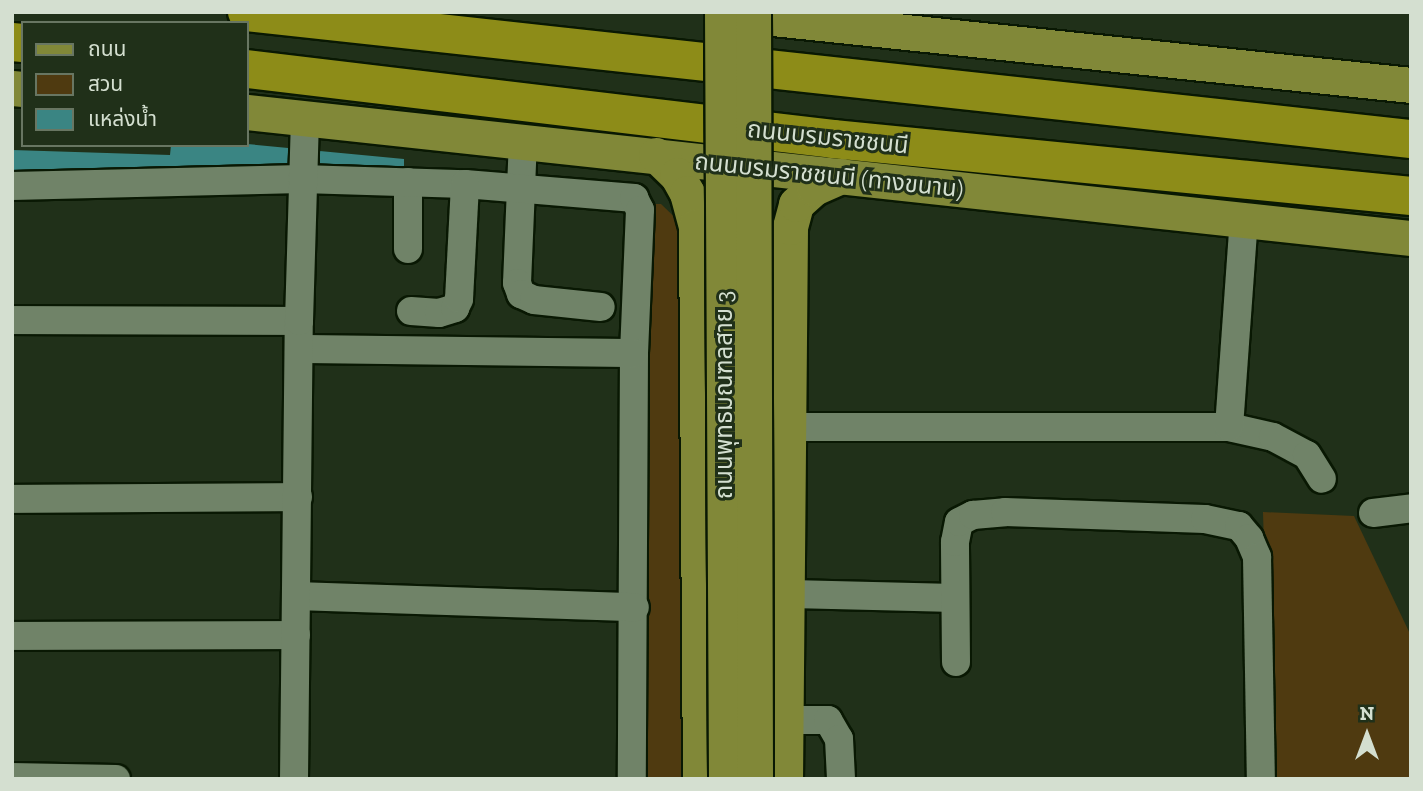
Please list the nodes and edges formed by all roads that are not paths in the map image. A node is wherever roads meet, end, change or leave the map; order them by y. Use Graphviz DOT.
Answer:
graph roads {
  1 [pos="247,12"];
  2 [pos="721,12"];
  3 [pos="752,12"];
  4 [pos="821,18"];
  5 [pos="248,69"];
  6 [pos="1411,85"];
  7 [pos="248,112"];
  8 [pos="304,132"];
  9 [pos="1411,139"];
  10 [pos="523,141"];
  11 [pos="656,155"];
  12 [pos="841,176"];
  13 [pos="302,178"];
  14 [pos="408,182"];
  15 [pos="465,184"];
  16 [pos="12,186"];
  17 [pos="521,188"];
  18 [pos="1411,196"];
  19 [pos="1244,220"];
  20 [pos="1411,238"];
  21 [pos="408,249"];
  22 [pos="601,307"];
  23 [pos="411,311"];
  24 [pos="12,320"];
  25 [pos="299,335"];
  26 [pos="698,342"];
  27 [pos="634,353"];
  28 [pos="789,363"];
  29 [pos="789,427"];
  30 [pos="1229,427"];
  31 [pos="1322,479"];
  32 [pos="298,497"];
  33 [pos="12,499"];
  34 [pos="1411,508"];
  35 [pos="1373,513"];
  36 [pos="787,594"];
  37 [pos="296,596"];
  38 [pos="956,598"];
  39 [pos="635,607"];
  40 [pos="296,635"];
  41 [pos="12,636"];
  42 [pos="956,662"];
  43 [pos="786,720"];
  44 [pos="12,777"];
  45 [pos="116,779"];
  46 [pos="294,779"];
  47 [pos="632,779"];
  48 [pos="701,779"];
  49 [pos="726,779"];
  50 [pos="755,779"];
  51 [pos="785,779"];
  52 [pos="841,779"];
  53 [pos="1261,779"];
  1 -- 9 [label="highway"];
  2 -- 4 [label="main road"];
  2 -- 49 [label="main road, ถนนพุทธมณฑลสาย 3, bridge"];
  3 -- 50 [label="main road, ถนนพุทธมณฑลสาย 3, bridge"];
  4 -- 6 [label="main road"];
  5 -- 18 [label="highway, ถนนบรมราชชนนี"];
  7 -- 8 [label="main road, ถนนบรมราชชนนี (ทางขนาน)"];
  8 -- 10 [label="main road, ถนนบรมราชชนนี (ทางขนาน)"];
  8 -- 13 [label="street"];
  10 -- 11 [label="main road, ถนนบรมราชชนนี (ทางขนาน)"];
  10 -- 17 [label="street"];
  11 -- 12 [label="main road, ถนนบรมราชชนนี (ทางขนาน)"];
  11 -- 26 [label="main road"];
  12 -- 19 [label="main road, ถนนบรมราชชนนี (ทางขนาน)"];
  12 -- 28 [label="main road"];
  13 -- 14 [label="street"];
  13 -- 16 [label="street"];
  13 -- 25 [label="street"];
  14 -- 15 [label="street"];
  14 -- 21 [label="street"];
  15 -- 17 [label="street"];
  15 -- 23 [label="street"];
  17 -- 22 [label="street"];
  17 -- 27 [label="street"];
  19 -- 20 [label="main road, ถนนบรมราชชนนี (ทางขนาน)"];
  19 -- 30 [label="street"];
  24 -- 25 [label="street"];
  25 -- 27 [label="street"];
  25 -- 32 [label="street"];
  26 -- 28 [label="main road"];
  26 -- 48 [label="main road"];
  27 -- 39 [label="street"];
  28 -- 29 [label="main road"];
  29 -- 30 [label="street"];
  29 -- 36 [label="main road"];
  30 -- 31 [label="street"];
  32 -- 33 [label="street"];
  32 -- 37 [label="street"];
  34 -- 35 [label="street"];
  36 -- 38 [label="street"];
  36 -- 43 [label="main road"];
  37 -- 39 [label="street"];
  37 -- 40 [label="street"];
  38 -- 42 [label="street"];
  38 -- 53 [label="street"];
  39 -- 47 [label="street"];
  40 -- 41 [label="street"];
  40 -- 46 [label="street"];
  43 -- 51 [label="main road"];
  43 -- 52 [label="street"];
  44 -- 45 [label="street"];
}
